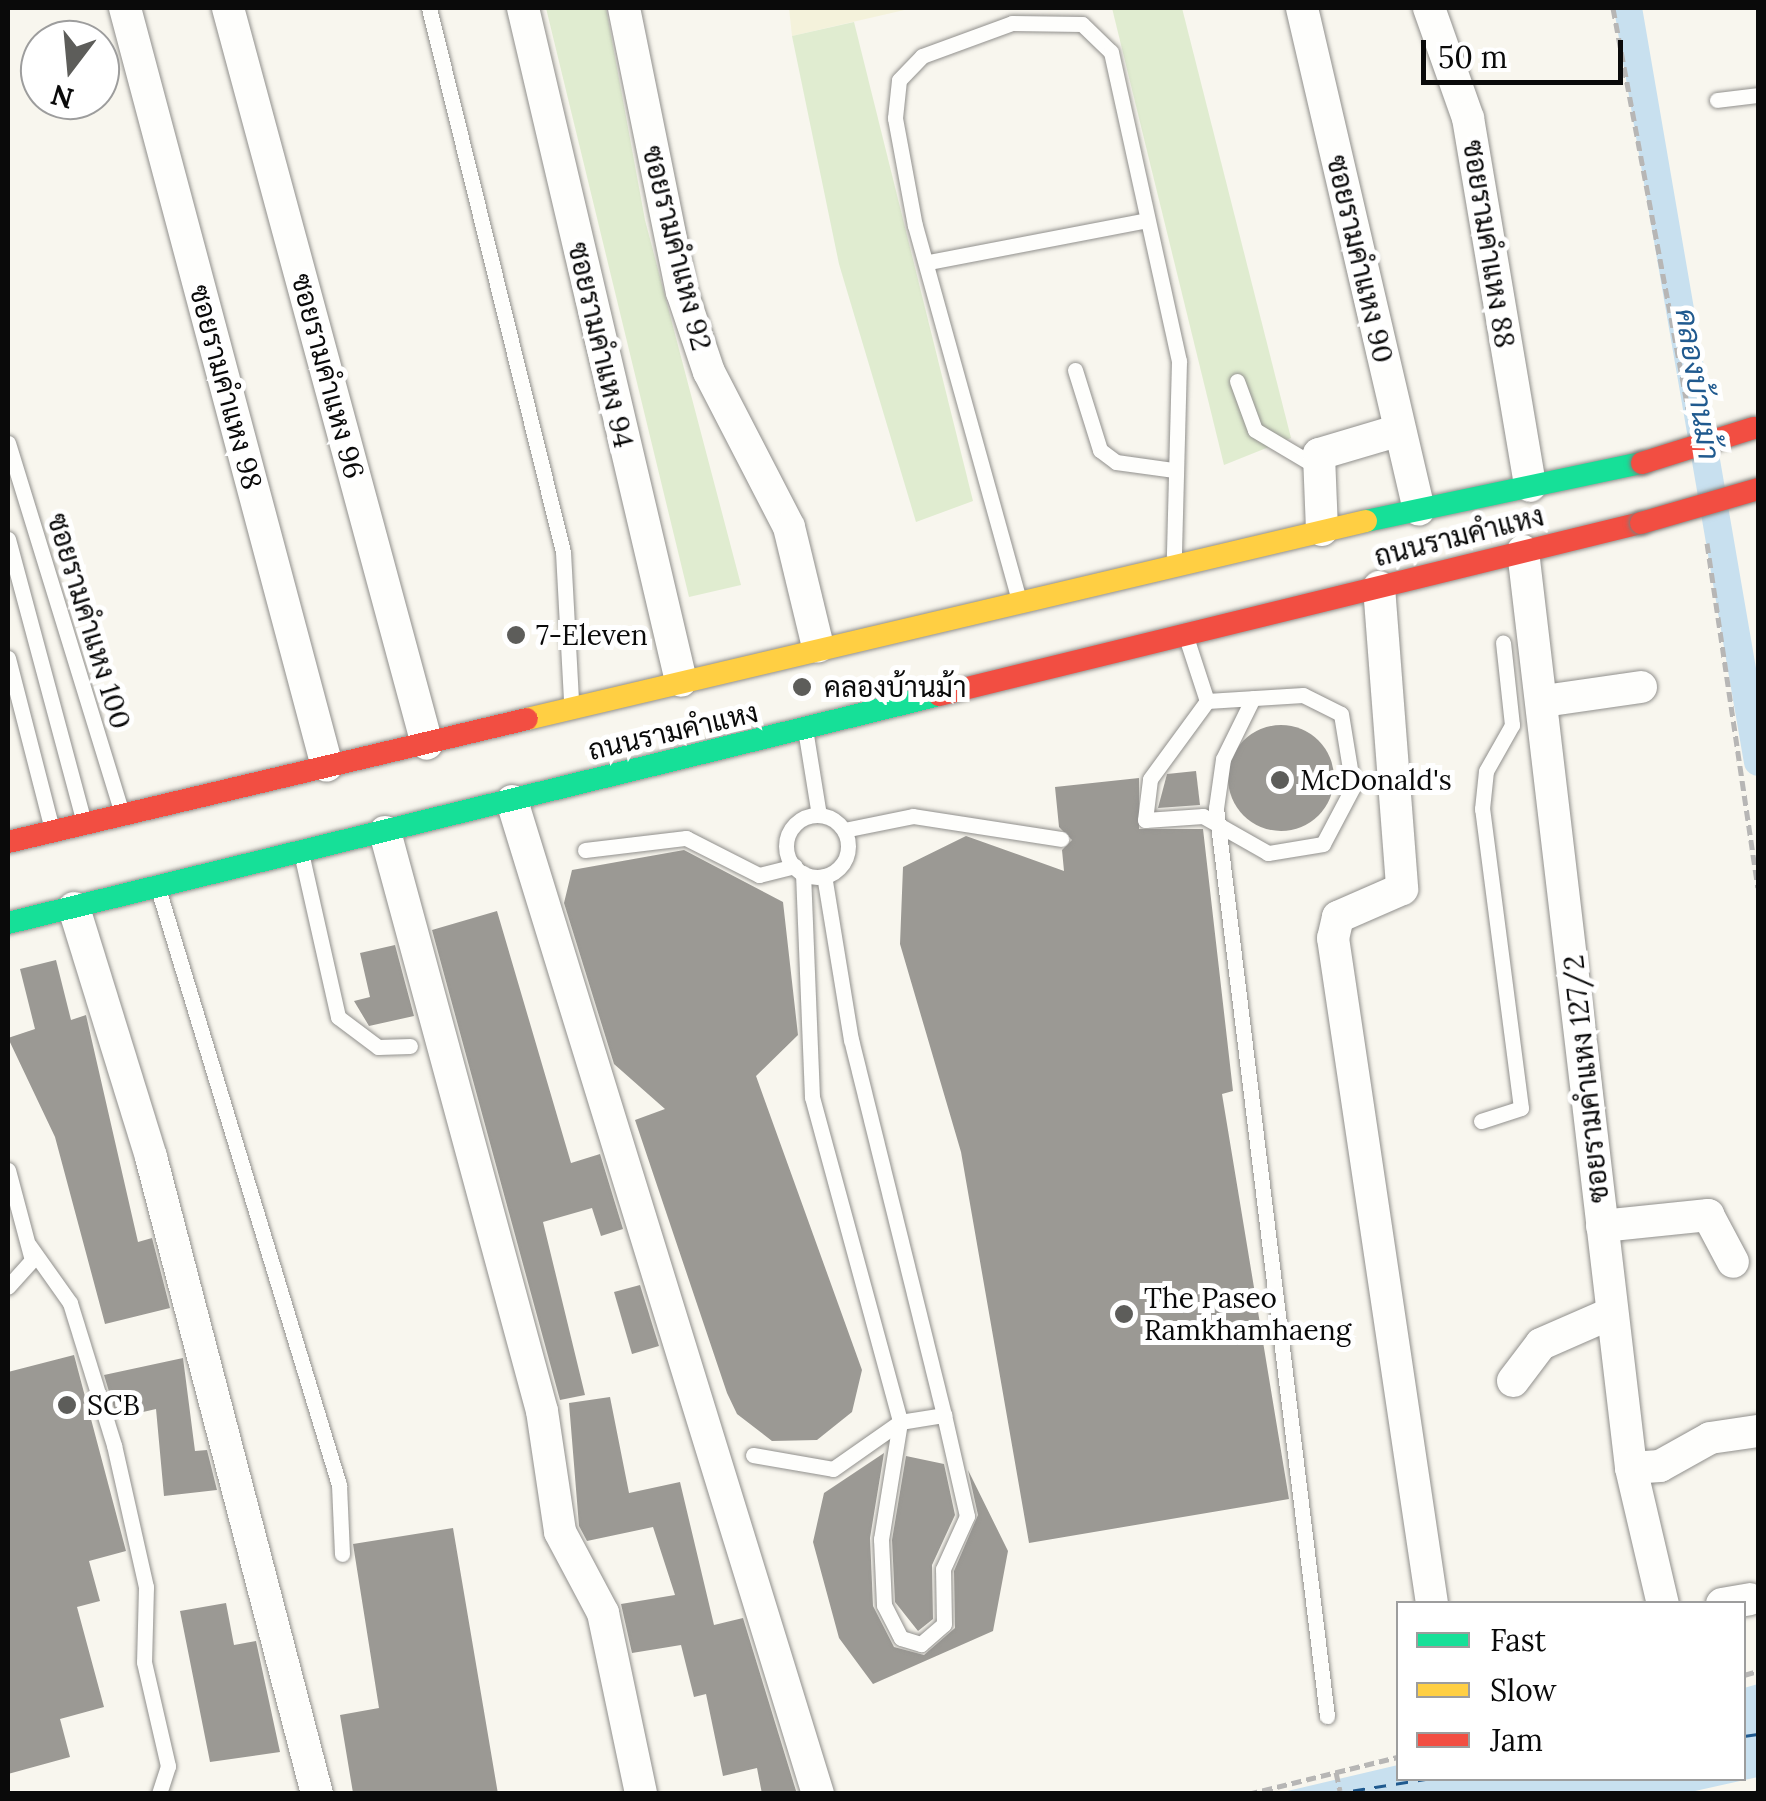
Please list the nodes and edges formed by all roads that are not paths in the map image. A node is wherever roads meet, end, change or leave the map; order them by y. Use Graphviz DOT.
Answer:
graph roads {
  1 [pos="125,8"];
  2 [pos="228,8"];
  3 [pos="429,8"];
  4 [pos="523,8"];
  5 [pos="624,8"];
  6 [pos="1302,8"];
  7 [pos="1428,8"];
  8 [pos="1758,95"];
  9 [pos="1717,100"];
  10 [pos="1142,221"];
  11 [pos="928,262"];
  12 [pos="1075,370"];
  13 [pos="1236,382"];
  14 [pos="1756,428"];
  15 [pos="1400,430"];
  16 [pos="8,443"];
  17 [pos="1314,465"];
  18 [pos="1174,470"];
  19 [pos="1530,486"];
  20 [pos="1758,489"];
  21 [pos="1419,510"];
  22 [pos="1322,530"];
  23 [pos="8,540"];
  24 [pos="1523,551"];
  25 [pos="1174,564"];
  26 [pos="1379,587"];
  27 [pos="1020,601"];
  28 [pos="1186,634"];
  29 [pos="1503,642"];
  30 [pos="818,647"];
  31 [pos="8,658"];
  32 [pos="681,681"];
  33 [pos="1641,687"];
  34 [pos="1253,698"];
  35 [pos="1207,701"];
  36 [pos="1544,701"];
  37 [pos="572,709"];
  38 [pos="806,730"];
  39 [pos="27,732"];
  40 [pos="8,738"];
  41 [pos="427,744"];
  42 [pos="501,745"];
  43 [pos="328,766"];
  44 [pos="512,801"];
  45 [pos="122,814"];
  46 [pos="819,815"];
  47 [pos="85,824"];
  48 [pos="1224,828"];
  49 [pos="844,830"];
  50 [pos="52,831"];
  51 [pos="385,832"];
  52 [pos="1060,839"];
  53 [pos="8,842"];
  54 [pos="585,850"];
  55 [pos="301,852"];
  56 [pos="799,870"];
  57 [pos="824,876"];
  58 [pos="157,887"];
  59 [pos="74,908"];
  60 [pos="8,923"];
  61 [pos="410,1046"];
  62 [pos="1481,1121"];
  63 [pos="8,1170"];
  64 [pos="1602,1226"];
  65 [pos="29,1245"];
  66 [pos="1734,1262"];
  67 [pos="8,1287"];
  68 [pos="1612,1313"];
  69 [pos="1513,1381"];
  70 [pos="944,1414"];
  71 [pos="900,1422"];
  72 [pos="1758,1431"];
  73 [pos="753,1455"];
  74 [pos="1631,1468"];
  75 [pos="342,1554"];
  76 [pos="1432,1601"];
  77 [pos="1662,1601"];
  78 [pos="1327,1716"];
  79 [pos="160,1794"];
  80 [pos="317,1794"];
  81 [pos="640,1794"];
  82 [pos="818,1794"];
  1 -- 43 [label="street, ซอยรามคําแหง 98"];
  2 -- 41 [label="street, ซอยรามคําแหง 96"];
  3 -- 37 [label="lane"];
  4 -- 32 [label="street, ซอยรามคําแหง 94"];
  5 -- 30 [label="street, ซอยรามคําแหง 92"];
  6 -- 15 [label="street, ซอยรามคำแหง 90"];
  7 -- 19 [label="street, ซอยรามคำแหง 88"];
  8 -- 9 [label="lane"];
  10 -- 11 [label="lane"];
  10 -- 11 [label="lane"];
  10 -- 18 [label="lane"];
  11 -- 27 [label="lane"];
  12 -- 18 [label="lane"];
  13 -- 17 [label="lane"];
  14 -- 19 [label="main road, ถนนรามคำแหง, bridge"];
  15 -- 17 [label="street"];
  15 -- 21 [label="street, ซอยรามคำแหง 90"];
  16 -- 45 [label="lane, ซอยรามคำแหง 100"];
  17 -- 22 [label="street"];
  18 -- 25 [label="lane"];
  19 -- 21 [label="main road, ถนนรามคำแหง"];
  20 -- 24 [label="main road, ถนนรามคำแหง, bridge"];
  21 -- 22 [label="main road, ถนนรามคำแหง"];
  22 -- 25 [label="main road, ถนนรามคำแหง"];
  23 -- 47 [label="lane, ซอยรามคำแหง 100"];
  24 -- 26 [label="main road, ถนนรามคำแหง"];
  24 -- 36 [label="street, ซอยรามคำแหง 127/2"];
  25 -- 27 [label="main road, ถนนรามคำแหง"];
  26 -- 28 [label="main road, ถนนรามคำแหง"];
  26 -- 76 [label="street"];
  27 -- 30 [label="main road, ถนนรามคำแหง"];
  28 -- 35 [label="lane"];
  28 -- 38 [label="main road, ถนนรามคำแหง"];
  29 -- 62 [label="lane"];
  30 -- 32 [label="main road, ถนนรามคำแหง"];
  31 -- 39 [label="lane"];
  32 -- 37 [label="main road, ถนนรามคำแหง"];
  33 -- 36 [label="street"];
  34 -- 35 [label="lane"];
  34 -- 48 [label="lane"];
  34 -- 48 [label="lane"];
  35 -- 48 [label="lane"];
  36 -- 64 [label="street, ซอยรามคำแหง 127/2"];
  37 -- 42 [label="main road, ถนนรามคำแหง"];
  38 -- 44 [label="main road, ถนนรามคำแหง"];
  38 -- 46 [label="lane"];
  39 -- 40 [label="lane"];
  39 -- 50 [label="lane"];
  41 -- 42 [label="main road, ถนนรามคำแหง"];
  41 -- 43 [label="main road, ถนนรามคำแหง"];
  42 -- 44 [label="main road"];
  43 -- 45 [label="main road, ถนนรามคำแหง"];
  44 -- 51 [label="main road, ถนนรามคำแหง"];
  44 -- 82 [label="street"];
  45 -- 47 [label="main road, ถนนรามคำแหง"];
  46 -- 49 [label="lane"];
  46 -- 56 [label="lane"];
  47 -- 50 [label="main road, ถนนรามคำแหง"];
  48 -- 78 [label="lane"];
  49 -- 52 [label="lane"];
  49 -- 57 [label="lane"];
  50 -- 53 [label="main road, ถนนรามคำแหง"];
  51 -- 55 [label="main road, ถนนรามคำแหง"];
  51 -- 81 [label="street"];
  54 -- 56 [label="lane"];
  55 -- 58 [label="main road, ถนนรามคำแหง"];
  55 -- 61 [label="lane"];
  56 -- 57 [label="lane"];
  56 -- 71 [label="lane"];
  57 -- 70 [label="lane"];
  58 -- 59 [label="main road, ถนนรามคำแหง"];
  58 -- 75 [label="lane"];
  59 -- 60 [label="main road, ถนนรามคำแหง"];
  59 -- 80 [label="street"];
  63 -- 65 [label="lane"];
  64 -- 66 [label="street"];
  64 -- 68 [label="street, ซอยรามคำแหง 127/2"];
  65 -- 67 [label="lane"];
  65 -- 79 [label="lane"];
  68 -- 69 [label="street"];
  68 -- 74 [label="street, ซอยรามคำแหง 127/2"];
  70 -- 71 [label="lane"];
  70 -- 71 [label="lane"];
  71 -- 73 [label="lane"];
  72 -- 74 [label="street"];
  74 -- 77 [label="street, ซอยรามคำแหง 127/2"];
}
